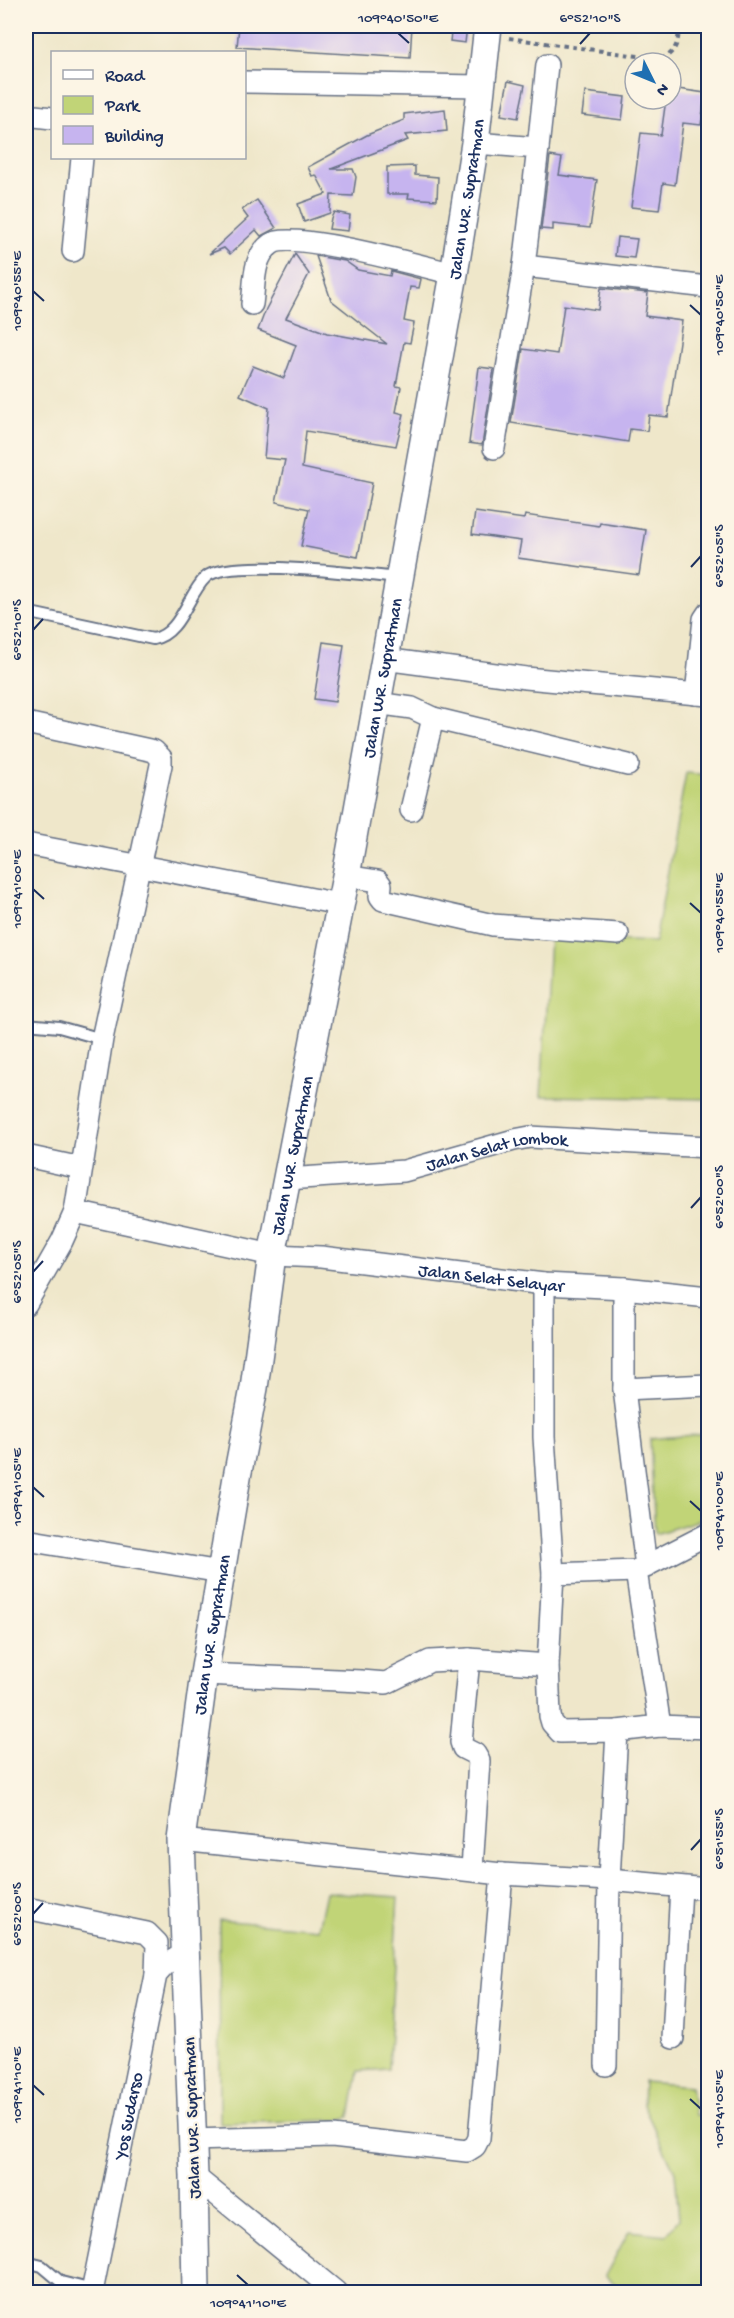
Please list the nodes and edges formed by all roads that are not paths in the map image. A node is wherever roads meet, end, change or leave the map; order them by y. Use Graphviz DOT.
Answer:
graph roads {
  1 [pos="487,30"];
  2 [pos="547,65"];
  3 [pos="246,82"];
  4 [pos="480,86"];
  5 [pos="26,115"];
  6 [pos="51,118"];
  7 [pos="474,143"];
  8 [pos="538,148"];
  9 [pos="82,159"];
  10 [pos="73,251"];
  11 [pos="524,266"];
  12 [pos="454,274"];
  13 [pos="708,287"];
  14 [pos="252,304"];
  15 [pos="494,448"];
  16 [pos="399,578"];
  17 [pos="26,612"];
  18 [pos="708,614"];
  19 [pos="400,661"];
  20 [pos="702,695"];
  21 [pos="394,705"];
  22 [pos="433,718"];
  23 [pos="26,723"];
  24 [pos="628,765"];
  25 [pos="411,810"];
  26 [pos="26,844"];
  27 [pos="140,864"];
  28 [pos="363,879"];
  29 [pos="339,904"];
  30 [pos="618,934"];
  31 [pos="26,1024"];
  32 [pos="102,1039"];
  33 [pos="708,1147"];
  34 [pos="26,1156"];
  35 [pos="81,1168"];
  36 [pos="287,1179"];
  37 [pos="75,1212"];
  38 [pos="279,1256"];
  39 [pos="33,1278"];
  40 [pos="544,1284"];
  41 [pos="624,1288"];
  42 [pos="708,1297"];
  43 [pos="26,1304"];
  44 [pos="708,1385"];
  45 [pos="624,1389"];
  46 [pos="708,1534"];
  47 [pos="26,1540"];
  48 [pos="641,1569"];
  49 [pos="221,1572"];
  50 [pos="553,1574"];
  51 [pos="469,1659"];
  52 [pos="548,1665"];
  53 [pos="204,1674"];
  54 [pos="660,1725"];
  55 [pos="708,1728"];
  56 [pos="617,1731"];
  57 [pos="181,1840"];
  58 [pos="472,1869"];
  59 [pos="502,1874"];
  60 [pos="609,1880"];
  61 [pos="681,1887"];
  62 [pos="708,1889"];
  63 [pos="26,1908"];
  64 [pos="185,1953"];
  65 [pos="156,1975"];
  66 [pos="673,2037"];
  67 [pos="606,2066"];
  68 [pos="191,2140"];
  69 [pos="194,2176"];
  70 [pos="26,2262"];
  71 [pos="93,2291"];
  72 [pos="196,2292"];
  73 [pos="336,2292"];
  1 -- 4 [label="street, Jalan WR. Supratman"];
  2 -- 8 [label="street"];
  3 -- 4 [label="street"];
  4 -- 7 [label="street, Jalan WR. Supratman"];
  5 -- 6 [label="street"];
  7 -- 8 [label="street"];
  7 -- 12 [label="street, Jalan WR. Supratman"];
  8 -- 11 [label="street"];
  9 -- 10 [label="street"];
  11 -- 13 [label="street"];
  11 -- 15 [label="street"];
  12 -- 14 [label="street"];
  12 -- 16 [label="street, Jalan WR. Supratman"];
  16 -- 17 [label="lane"];
  16 -- 19 [label="street, Jalan WR. Supratman"];
  18 -- 20 [label="street"];
  19 -- 20 [label="street"];
  19 -- 21 [label="street, Jalan WR. Supratman"];
  21 -- 22 [label="street"];
  21 -- 28 [label="street, Jalan WR. Supratman"];
  22 -- 24 [label="street"];
  22 -- 25 [label="street"];
  23 -- 27 [label="street"];
  26 -- 27 [label="street"];
  27 -- 29 [label="street"];
  27 -- 32 [label="street"];
  28 -- 29 [label="street, Jalan WR. Supratman"];
  28 -- 30 [label="street"];
  29 -- 36 [label="street, Jalan WR. Supratman"];
  31 -- 32 [label="lane"];
  32 -- 35 [label="street"];
  33 -- 36 [label="street, Jalan Selat Lombok"];
  34 -- 35 [label="street"];
  35 -- 37 [label="street"];
  36 -- 38 [label="street, Jalan WR. Supratman"];
  37 -- 38 [label="street, Jalan Selat Selayar"];
  37 -- 39 [label="street"];
  38 -- 40 [label="street, Jalan Selat Selayar"];
  38 -- 49 [label="street, Jalan WR. Supratman"];
  39 -- 43 [label="street"];
  40 -- 41 [label="street, Jalan Selat Selayar"];
  40 -- 50 [label="street"];
  41 -- 42 [label="street, Jalan Selat Selayar"];
  41 -- 45 [label="street"];
  44 -- 45 [label="street"];
  45 -- 48 [label="street"];
  46 -- 48 [label="street"];
  47 -- 49 [label="street"];
  48 -- 50 [label="street"];
  48 -- 54 [label="street"];
  49 -- 53 [label="street, Jalan WR. Supratman"];
  50 -- 52 [label="street"];
  51 -- 52 [label="street"];
  51 -- 53 [label="street"];
  51 -- 58 [label="street"];
  52 -- 56 [label="street"];
  53 -- 57 [label="street, Jalan WR. Supratman"];
  54 -- 55 [label="street"];
  54 -- 56 [label="street"];
  56 -- 60 [label="street"];
  57 -- 58 [label="street"];
  57 -- 64 [label="street, Jalan WR. Supratman"];
  58 -- 59 [label="street"];
  59 -- 60 [label="street"];
  59 -- 68 [label="street"];
  60 -- 61 [label="street"];
  60 -- 67 [label="street"];
  61 -- 62 [label="street"];
  61 -- 66 [label="street"];
  63 -- 65 [label="street, Yos Sudarso"];
  64 -- 65 [label="street"];
  64 -- 68 [label="street, Jalan WR. Supratman"];
  65 -- 71 [label="street, Yos Sudarso"];
  68 -- 69 [label="street, Jalan WR. Supratman"];
  69 -- 72 [label="street, Jalan WR. Supratman"];
  69 -- 73 [label="street"];
  70 -- 71 [label="lane"];
}
